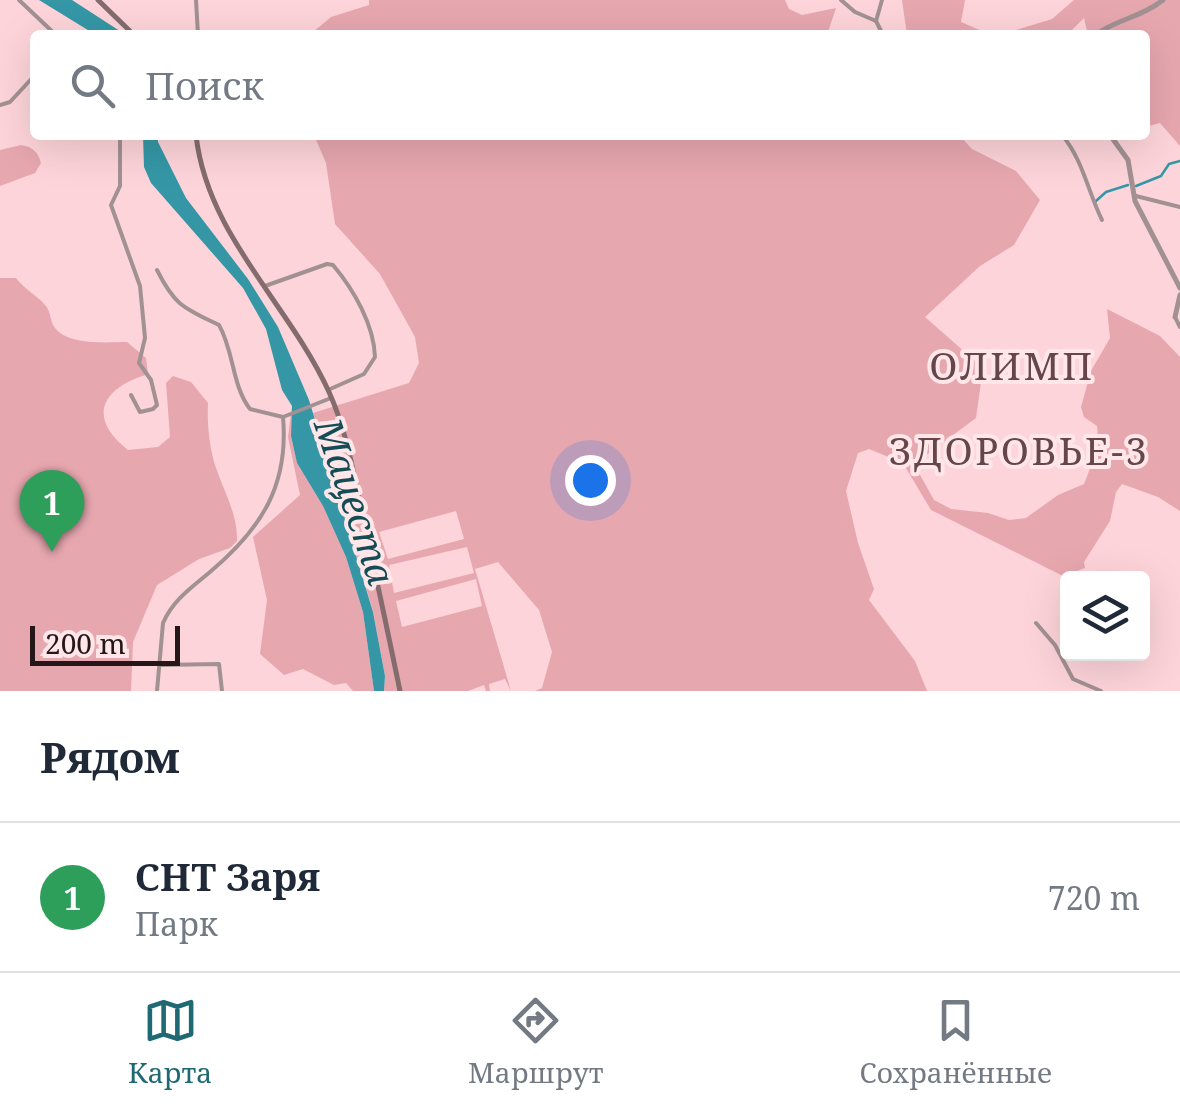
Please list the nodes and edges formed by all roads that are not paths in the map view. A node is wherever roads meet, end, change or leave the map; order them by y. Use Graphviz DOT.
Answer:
graph roads {
  1 [pos="19,0"];
  2 [pos="98,0"];
  3 [pos="196,0"];
  4 [pos="841,0"];
  5 [pos="882,0"];
  6 [pos="1164,0"];
  7 [pos="876,21"];
  8 [pos="51,30"];
  9 [pos="129,30"];
  10 [pos="198,30"];
  11 [pos="880,30"];
  12 [pos="1102,30"];
  13 [pos="30,80"];
  14 [pos="0,106"];
  15 [pos="120,140"];
  16 [pos="197,140"];
  17 [pos="1065,140"];
  18 [pos="1113,140"];
  19 [pos="1132,194"];
  20 [pos="1180,207"];
  21 [pos="1102,220"];
  22 [pos="157,270"];
  23 [pos="262,287"];
  24 [pos="1180,292"];
  25 [pos="1175,317"];
  26 [pos="1180,327"];
  27 [pos="328,390"];
  28 [pos="131,394"];
  29 [pos="331,398"];
  30 [pos="285,417"];
  31 [pos="1036,624"];
  32 [pos="160,666"];
  33 [pos="157,691"];
  34 [pos="222,691"];
  35 [pos="400,691"];
  36 [pos="1101,691"];
  1 -- 8 [label="street"];
  2 -- 9 [label="main road"];
  3 -- 10 [label="street"];
  4 -- 7 [label="street"];
  5 -- 7 [label="street"];
  6 -- 12 [label="street"];
  7 -- 11 [label="street"];
  13 -- 14 [label="street"];
  15 -- 28 [label="street"];
  16 -- 23 [label="main road"];
  17 -- 21 [label="street"];
  18 -- 19 [label="street"];
  19 -- 20 [label="street"];
  19 -- 24 [label="street"];
  22 -- 30 [label="street"];
  23 -- 27 [label="main road"];
  23 -- 27 [label="street"];
  24 -- 25 [label="street"];
  25 -- 26 [label="street"];
  27 -- 29 [label="main road"];
  29 -- 30 [label="street"];
  29 -- 35 [label="main road"];
  30 -- 32 [label="street"];
  31 -- 36 [label="street"];
  32 -- 33 [label="street"];
  32 -- 34 [label="street"];
}
